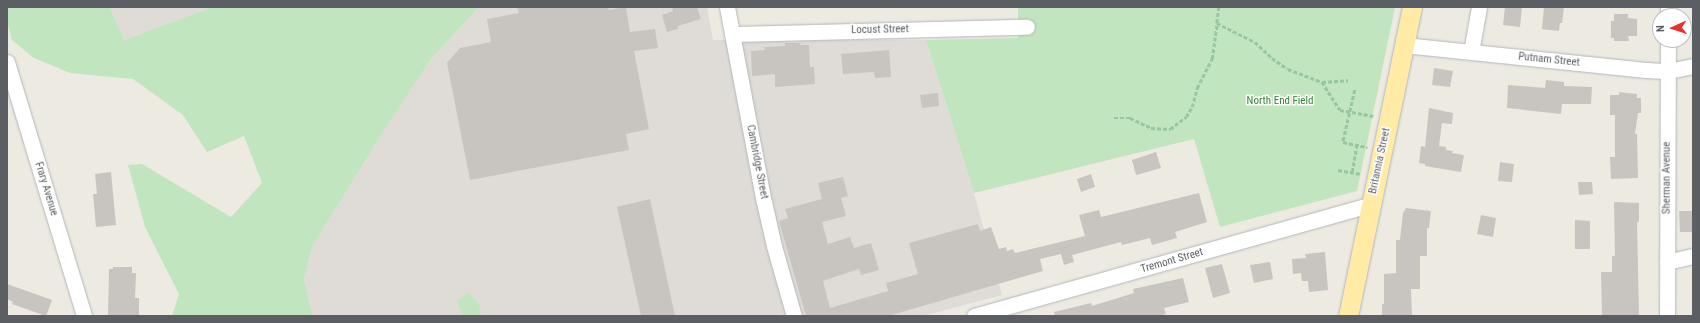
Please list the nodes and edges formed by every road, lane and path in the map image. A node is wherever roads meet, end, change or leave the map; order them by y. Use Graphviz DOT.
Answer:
graph roads {
  1 [pos="727,7"];
  2 [pos="1219,7"];
  3 [pos="1412,7"];
  4 [pos="1479,7"];
  5 [pos="1217,23"];
  6 [pos="1027,27"];
  7 [pos="732,34"];
  8 [pos="1404,45"];
  9 [pos="1668,48"];
  10 [pos="1471,52"];
  11 [pos="7,62"];
  12 [pos="1693,66"];
  13 [pos="1668,71"];
  14 [pos="1348,80"];
  15 [pos="1322,82"];
  16 [pos="1355,90"];
  17 [pos="1350,112"];
  18 [pos="1376,116"];
  19 [pos="1114,118"];
  20 [pos="1357,145"];
  21 [pos="1368,147"];
  22 [pos="1338,170"];
  23 [pos="1352,172"];
  24 [pos="1364,174"];
  25 [pos="1370,205"];
  26 [pos="1693,256"];
  27 [pos="1667,262"];
  28 [pos="84,316"];
  29 [pos="794,316"];
  30 [pos="974,316"];
  31 [pos="1348,316"];
  32 [pos="1667,316"];
  1 -- 7 [label="street, Cambridge Street"];
  2 -- 5 [label="path"];
  3 -- 8 [label="main road, Britannia Street"];
  4 -- 10 [label="street"];
  5 -- 15 [label="path"];
  5 -- 19 [label="path"];
  6 -- 7 [label="street, Locust Street"];
  7 -- 29 [label="street, Cambridge Street"];
  8 -- 10 [label="street, Putnam Street"];
  8 -- 25 [label="main road, Britannia Street"];
  9 -- 13 [label="street, Sherman Avenue"];
  10 -- 13 [label="street, Putnam Street"];
  11 -- 28 [label="street, Frary Avenue"];
  12 -- 13 [label="street, Putnam Street"];
  13 -- 27 [label="street, Sherman Avenue"];
  14 -- 15 [label="path"];
  15 -- 17 [label="path"];
  16 -- 17 [label="path"];
  17 -- 18 [label="path"];
  17 -- 20 [label="path"];
  20 -- 21 [label="path"];
  20 -- 23 [label="path"];
  22 -- 23 [label="path"];
  23 -- 24 [label="path"];
  25 -- 30 [label="street, Tremont Street"];
  25 -- 31 [label="main road, Britannia Street"];
  26 -- 27 [label="street"];
  27 -- 32 [label="street, Sherman Avenue"];
}
